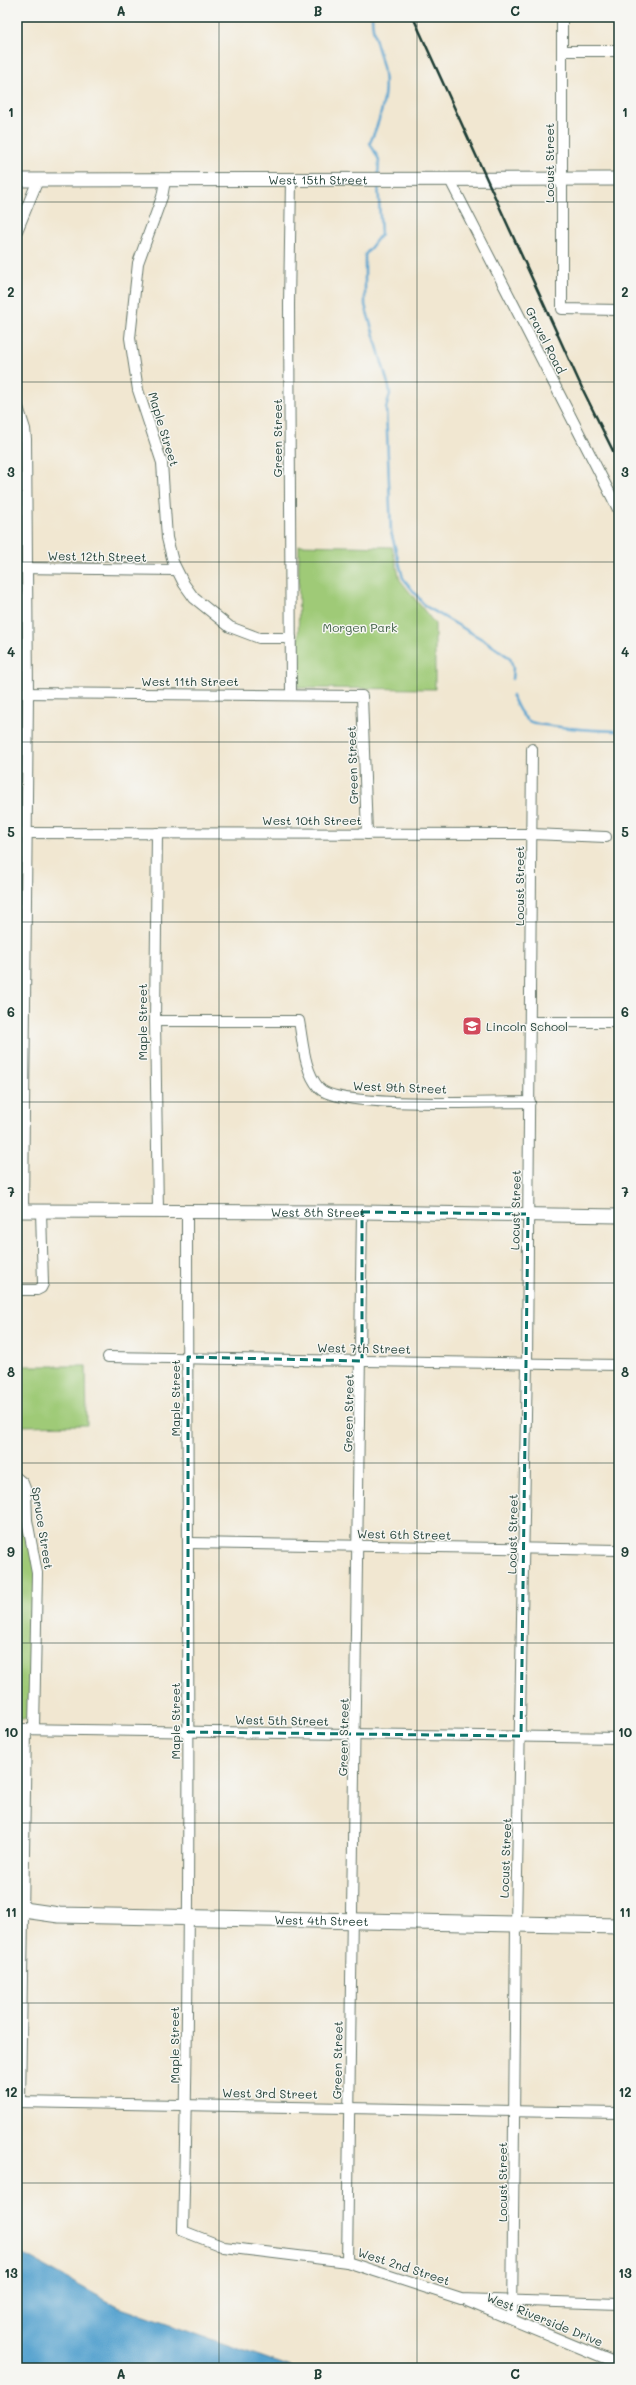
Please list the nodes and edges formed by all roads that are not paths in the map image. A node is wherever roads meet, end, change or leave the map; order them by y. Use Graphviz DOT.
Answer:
graph roads {
  1 [pos="562,17"];
  2 [pos="562,50"];
  3 [pos="619,52"];
  4 [pos="619,179"];
  5 [pos="17,180"];
  6 [pos="38,180"];
  7 [pos="291,180"];
  8 [pos="450,180"];
  9 [pos="562,180"];
  10 [pos="165,181"];
  11 [pos="17,231"];
  12 [pos="619,310"];
  13 [pos="17,404"];
  14 [pos="21,439"];
  15 [pos="619,511"];
  16 [pos="17,568"];
  17 [pos="28,568"];
  18 [pos="176,570"];
  19 [pos="291,638"];
  20 [pos="17,694"];
  21 [pos="28,694"];
  22 [pos="292,695"];
  23 [pos="362,696"];
  24 [pos="532,749"];
  25 [pos="21,833"];
  26 [pos="157,833"];
  27 [pos="367,834"];
  28 [pos="532,834"];
  29 [pos="606,837"];
  30 [pos="155,1021"];
  31 [pos="531,1022"];
  32 [pos="619,1022"];
  33 [pos="530,1102"];
  34 [pos="20,1211"];
  35 [pos="41,1211"];
  36 [pos="158,1211"];
  37 [pos="187,1212"];
  38 [pos="362,1212"];
  39 [pos="528,1214"];
  40 [pos="619,1216"];
  41 [pos="17,1290"];
  42 [pos="108,1357"];
  43 [pos="188,1357"];
  44 [pos="362,1361"];
  45 [pos="528,1364"];
  46 [pos="619,1365"];
  47 [pos="17,1478"];
  48 [pos="190,1543"];
  49 [pos="358,1546"];
  50 [pos="525,1549"];
  51 [pos="619,1550"];
  52 [pos="26,1729"];
  53 [pos="188,1732"];
  54 [pos="356,1734"];
  55 [pos="521,1736"];
  56 [pos="619,1738"];
  57 [pos="21,1910"];
  58 [pos="187,1918"];
  59 [pos="354,1922"];
  60 [pos="516,1924"];
  61 [pos="619,1926"];
  62 [pos="19,2026"];
  63 [pos="19,2102"];
  64 [pos="186,2104"];
  65 [pos="349,2108"];
  66 [pos="515,2110"];
  67 [pos="619,2113"];
  68 [pos="183,2231"];
  69 [pos="348,2262"];
  70 [pos="461,2299"];
  71 [pos="513,2301"];
  72 [pos="619,2304"];
  73 [pos="512,2319"];
  74 [pos="619,2364"];
  1 -- 2 [label="street, Locust Street"];
  2 -- 3 [label="street"];
  2 -- 9 [label="street, Locust Street"];
  4 -- 9 [label="street, West 15th Street"];
  5 -- 6 [label="street, West 15th Street"];
  6 -- 10 [label="street, West 15th Street"];
  6 -- 11 [label="street"];
  7 -- 8 [label="street, West 15th Street"];
  7 -- 10 [label="street, West 15th Street"];
  7 -- 19 [label="street, Green Street"];
  8 -- 9 [label="street, West 15th Street"];
  8 -- 15 [label="street, Gravel Road"];
  9 -- 12 [label="street, Locust Street"];
  10 -- 18 [label="street, Maple Street"];
  13 -- 14 [label="street"];
  14 -- 17 [label="street"];
  16 -- 17 [label="street, West 12th Street"];
  17 -- 18 [label="street, West 12th Street"];
  17 -- 21 [label="street"];
  18 -- 19 [label="street, Maple Street"];
  19 -- 22 [label="street, Green Street"];
  20 -- 21 [label="street, West 11th Street"];
  21 -- 22 [label="street, West 11th Street"];
  21 -- 25 [label="street"];
  22 -- 23 [label="street, West 11th Street"];
  23 -- 27 [label="street, Green Street"];
  24 -- 28 [label="street, Locust Street"];
  25 -- 26 [label="street, West 10th Street"];
  25 -- 34 [label="street"];
  26 -- 27 [label="street, West 10th Street"];
  26 -- 30 [label="street, Maple Street"];
  27 -- 28 [label="street, West 10th Street"];
  28 -- 29 [label="street, West 10th Street"];
  28 -- 31 [label="street, Locust Street"];
  30 -- 33 [label="street, West 9th Street"];
  30 -- 36 [label="street, Maple Street"];
  31 -- 32 [label="street"];
  31 -- 33 [label="street, Locust Street"];
  33 -- 39 [label="street, Locust Street"];
  34 -- 35 [label="street, West 8th Street"];
  35 -- 36 [label="street, West 8th Street"];
  35 -- 41 [label="street"];
  36 -- 37 [label="street, West 8th Street"];
  37 -- 38 [label="street, West 8th Street"];
  37 -- 43 [label="street, Maple Street"];
  38 -- 39 [label="street, West 8th Street"];
  38 -- 44 [label="street, Green Street"];
  39 -- 40 [label="street, West 8th Street"];
  39 -- 45 [label="street, Locust Street"];
  42 -- 43 [label="street, West 7th Street"];
  43 -- 44 [label="street, West 7th Street"];
  43 -- 48 [label="street, Maple Street"];
  44 -- 45 [label="street, West 7th Street"];
  44 -- 49 [label="street, Green Street"];
  45 -- 46 [label="street, West 7th Street"];
  45 -- 50 [label="street, Locust Street"];
  47 -- 52 [label="street, Spruce Street"];
  48 -- 49 [label="street, West 6th Street"];
  48 -- 53 [label="street, Maple Street"];
  49 -- 50 [label="street, West 6th Street"];
  49 -- 54 [label="street, Green Street"];
  50 -- 51 [label="street, West 6th Street"];
  50 -- 55 [label="street, Locust Street"];
  52 -- 53 [label="street, West 5th Street"];
  52 -- 57 [label="street, Spruce Street"];
  53 -- 54 [label="street, West 5th Street"];
  53 -- 58 [label="street, Maple Street"];
  54 -- 55 [label="street, West 5th Street"];
  54 -- 59 [label="street, Green Street"];
  55 -- 56 [label="street, West 5th Street"];
  55 -- 60 [label="street, Locust Street"];
  57 -- 58 [label="main road, West 4th Street"];
  57 -- 62 [label="street, Spruce Street"];
  58 -- 59 [label="main road, West 4th Street"];
  58 -- 64 [label="street, Maple Street"];
  59 -- 60 [label="main road, West 4th Street"];
  59 -- 65 [label="street, Green Street"];
  60 -- 61 [label="main road, West 4th Street"];
  60 -- 66 [label="street, Locust Street"];
  62 -- 63 [label="street, Spruce Street"];
  63 -- 64 [label="street, West 3rd Street"];
  64 -- 65 [label="street, West 3rd Street"];
  64 -- 68 [label="street, Maple Street"];
  65 -- 66 [label="street, West 3rd Street"];
  65 -- 69 [label="street, Green Street"];
  66 -- 67 [label="street, West 3rd Street"];
  66 -- 71 [label="street, Locust Street"];
  68 -- 69 [label="street, West 2nd Street"];
  69 -- 70 [label="street, West 2nd Street"];
  70 -- 71 [label="street, West 2nd Street"];
  70 -- 73 [label="street, West Riverside Drive"];
  71 -- 72 [label="street, West 2nd Street"];
  71 -- 73 [label="street, Locust Street"];
  73 -- 74 [label="street, West Riverside Drive"];
}
